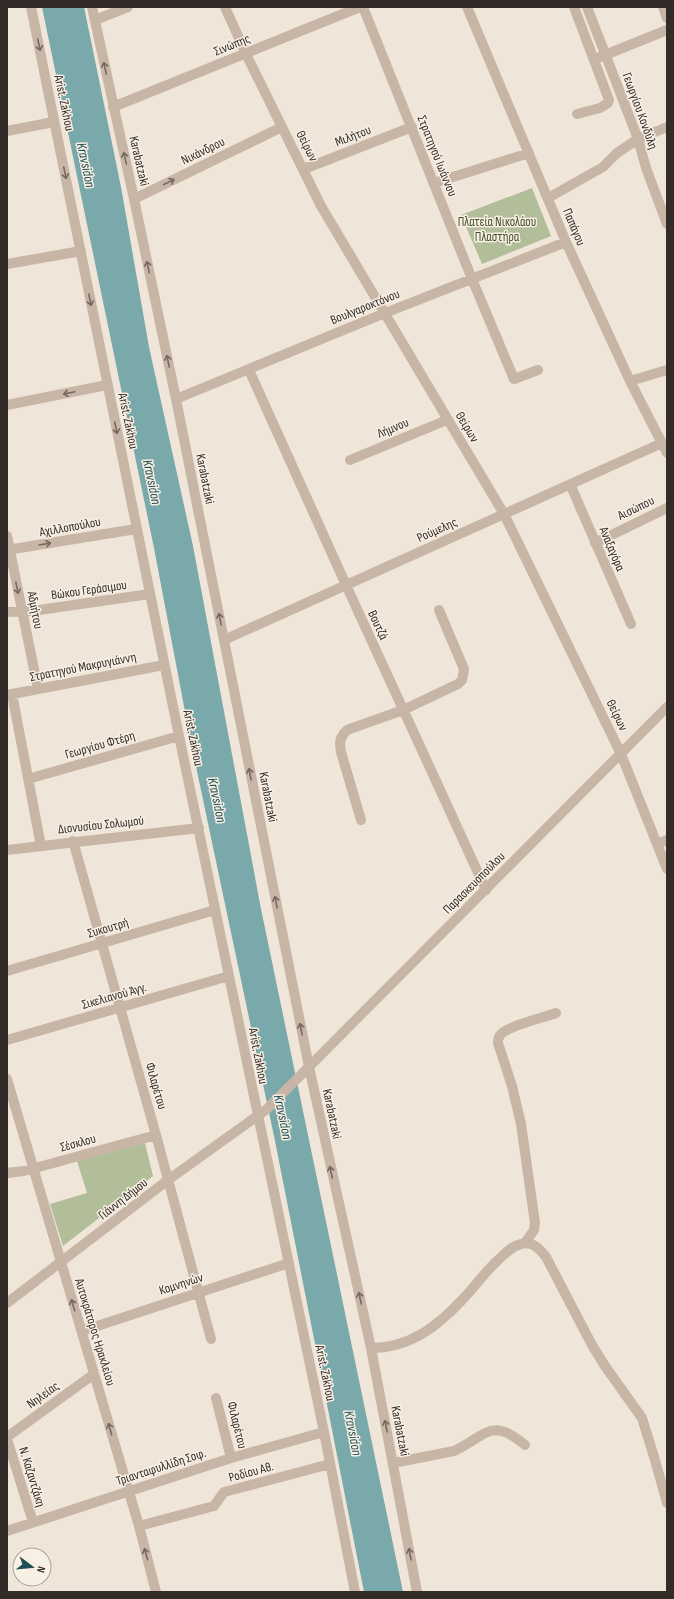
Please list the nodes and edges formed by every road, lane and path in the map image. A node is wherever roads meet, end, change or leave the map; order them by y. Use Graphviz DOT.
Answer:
graph roads {
  1 [pos="31,7"];
  2 [pos="92,7"];
  3 [pos="128,7"];
  4 [pos="225,7"];
  5 [pos="361,7"];
  6 [pos="467,7"];
  7 [pos="574,7"];
  8 [pos="587,7"];
  9 [pos="663,7"];
  10 [pos="667,18"];
  11 [pos="95,20"];
  12 [pos="667,30"];
  13 [pos="246,54"];
  14 [pos="605,55"];
  15 [pos="594,59"];
  16 [pos="113,107"];
  17 [pos="577,114"];
  18 [pos="54,122"];
  19 [pos="282,127"];
  20 [pos="667,127"];
  21 [pos="412,128"];
  22 [pos="7,131"];
  23 [pos="638,139"];
  24 [pos="529,153"];
  25 [pos="304,169"];
  26 [pos="434,183"];
  27 [pos="548,198"];
  28 [pos="134,199"];
  29 [pos="667,224"];
  30 [pos="566,242"];
  31 [pos="81,251"];
  32 [pos="7,264"];
  33 [pos="472,279"];
  34 [pos="385,313"];
  35 [pos="249,370"];
  36 [pos="538,370"];
  37 [pos="667,370"];
  38 [pos="630,381"];
  39 [pos="107,385"];
  40 [pos="176,400"];
  41 [pos="7,405"];
  42 [pos="447,420"];
  43 [pos="662,443"];
  44 [pos="667,453"];
  45 [pos="350,460"];
  46 [pos="570,484"];
  47 [pos="667,508"];
  48 [pos="504,514"];
  49 [pos="136,529"];
  50 [pos="7,536"];
  51 [pos="595,543"];
  52 [pos="8,550"];
  53 [pos="346,585"];
  54 [pos="150,594"];
  55 [pos="439,610"];
  56 [pos="22,611"];
  57 [pos="7,612"];
  58 [pos="631,624"];
  59 [pos="224,640"];
  60 [pos="164,665"];
  61 [pos="38,689"];
  62 [pos="10,694"];
  63 [pos="667,707"];
  64 [pos="403,710"];
  65 [pos="179,736"];
  66 [pos="621,754"];
  67 [pos="28,779"];
  68 [pos="361,820"];
  69 [pos="199,828"];
  70 [pos="667,840"];
  71 [pos="73,841"];
  72 [pos="657,844"];
  73 [pos="41,846"];
  74 [pos="7,850"];
  75 [pos="667,869"];
  76 [pos="486,890"];
  77 [pos="215,910"];
  78 [pos="102,943"];
  79 [pos="7,971"];
  80 [pos="229,976"];
  81 [pos="120,1008"];
  82 [pos="556,1013"];
  83 [pos="7,1040"];
  84 [pos="309,1067"];
  85 [pos="7,1079"];
  86 [pos="267,1109"];
  87 [pos="257,1116"];
  88 [pos="156,1135"];
  89 [pos="33,1169"];
  90 [pos="7,1173"];
  91 [pos="168,1180"];
  92 [pos="525,1243"];
  93 [pos="60,1262"];
  94 [pos="289,1262"];
  95 [pos="198,1292"];
  96 [pos="7,1303"];
  97 [pos="82,1331"];
  98 [pos="211,1339"];
  99 [pos="371,1348"];
  100 [pos="94,1374"];
  101 [pos="216,1398"];
  102 [pos="324,1432"];
  103 [pos="7,1438"];
  104 [pos="525,1445"];
  105 [pos="232,1458"];
  106 [pos="393,1463"];
  107 [pos="330,1464"];
  108 [pos="128,1491"];
  109 [pos="667,1503"];
  110 [pos="33,1522"];
  111 [pos="139,1526"];
  112 [pos="7,1531"];
  113 [pos="156,1592"];
  114 [pos="355,1592"];
  115 [pos="417,1592"];
  1 -- 18 [label="street, Arist. Zakhou, one-way"];
  2 -- 11 [label="street, Karabatzaki"];
  3 -- 11 [label="street"];
  4 -- 13 [label="street, Θείρων"];
  5 -- 13 [label="street, Σινώπης"];
  5 -- 21 [label="street, Στρατηγού Ιωάννου"];
  6 -- 24 [label="street, Παπάγου"];
  7 -- 15 [label="street, Γεωργίου Κονδύλη"];
  8 -- 14 [label="street, Γεωργίου Κονδύλη"];
  9 -- 10 [label="street"];
  16 -- 11 [label="street, Karabatzaki, one-way"];
  12 -- 14 [label="street"];
  13 -- 16 [label="street, Σινώπης"];
  13 -- 19 [label="street, Θείρων"];
  14 -- 15 [label="street"];
  14 -- 23 [label="street, Γεωργίου Κονδύλη"];
  15 -- 17 [label="street, Γεωργίου Κονδύλη"];
  28 -- 16 [label="street, Karabatzaki, one-way"];
  18 -- 22 [label="street"];
  18 -- 31 [label="street, Arist. Zakhou, one-way"];
  19 -- 25 [label="street, Θείρων"];
  28 -- 19 [label="street, Νικάνδρου, one-way"];
  20 -- 23 [label="street"];
  21 -- 25 [label="street, Μιλήτου"];
  21 -- 26 [label="street, Στρατηγού Ιωάννου"];
  23 -- 27 [label="street"];
  23 -- 29 [label="street, Γεωργίου Κονδύλη"];
  24 -- 26 [label="street"];
  24 -- 27 [label="street, Παπάγου"];
  25 -- 34 [label="street, Θείρων"];
  26 -- 33 [label="street, Στρατηγού Ιωάννου"];
  27 -- 30 [label="street, Παπάγου"];
  40 -- 28 [label="street, Karabatzaki, one-way"];
  30 -- 33 [label="street, Βουλγαροκτόνου"];
  30 -- 38 [label="street, Παπάγου"];
  31 -- 32 [label="street"];
  31 -- 39 [label="street, Arist. Zakhou, one-way"];
  33 -- 34 [label="street, Βουλγαροκτόνου"];
  33 -- 36 [label="street, Στρατηγού Ιωάννου"];
  34 -- 35 [label="street, Βουλγαροκτόνου"];
  34 -- 42 [label="street, Θείρων"];
  35 -- 40 [label="street, Βουλγαροκτόνου"];
  35 -- 53 [label="street, Βουτζά"];
  37 -- 38 [label="street"];
  38 -- 43 [label="street, Παπάγου"];
  39 -- 41 [label="street, one-way"];
  39 -- 49 [label="street, Arist. Zakhou, one-way"];
  59 -- 40 [label="street, Karabatzaki, one-way"];
  42 -- 45 [label="street, Λήμνου"];
  42 -- 48 [label="street, Θείρων"];
  43 -- 44 [label="street, Παπάγου"];
  43 -- 46 [label="street, Ρούμελης"];
  46 -- 48 [label="street, Ρούμελης"];
  46 -- 51 [label="street, Αναξαγόρα"];
  47 -- 51 [label="street, Αισώπου"];
  48 -- 53 [label="street, Ρούμελης"];
  48 -- 66 [label="street, Θείρων"];
  52 -- 49 [label="street, Αχιλλοπούλου, one-way"];
  49 -- 54 [label="street, Arist. Zakhou"];
  50 -- 52 [label="street, Αδμήτου"];
  51 -- 58 [label="street, Αναξαγόρα"];
  52 -- 56 [label="street, Αδμήτου, one-way"];
  53 -- 59 [label="street, Ρούμελης"];
  53 -- 64 [label="street, Βουτζά"];
  54 -- 56 [label="street, Βώκου Γεράσιμου"];
  54 -- 60 [label="street, Arist. Zakhou"];
  55 -- 64 [label="street"];
  56 -- 57 [label="street, Βώκου Γεράσιμου"];
  56 -- 61 [label="street, Αδμήτου"];
  84 -- 59 [label="street, Karabatzaki, one-way"];
  60 -- 61 [label="street, Στρατηγού Μακρυγιάννη"];
  60 -- 65 [label="street, Arist. Zakhou"];
  61 -- 62 [label="street, Στρατηγού Μακρυγιάννη"];
  62 -- 67 [label="street"];
  63 -- 66 [label="street, Παρασκευοπούλου"];
  64 -- 68 [label="street"];
  64 -- 76 [label="street, Βουτζά"];
  65 -- 67 [label="street, Γεωργίου Φτέρη"];
  65 -- 69 [label="street, Arist. Zakhou"];
  66 -- 72 [label="street, Θείρων"];
  66 -- 76 [label="street, Παρασκευοπούλου"];
  67 -- 73 [label="street"];
  69 -- 71 [label="street, Διονυσίου Σολωμού"];
  69 -- 77 [label="street, Arist. Zakhou"];
  70 -- 72 [label="street"];
  71 -- 73 [label="street, Διονυσίου Σολωμού"];
  71 -- 78 [label="street, Φιλαρέτου"];
  72 -- 75 [label="street, Θείρων"];
  73 -- 74 [label="street, Διονυσίου Σολωμού"];
  76 -- 84 [label="street, Παρασκευοπούλου"];
  77 -- 78 [label="street, Συκουτρή"];
  77 -- 80 [label="street, Arist. Zakhou"];
  78 -- 79 [label="street, Συκουτρή"];
  78 -- 81 [label="street, Φιλαρέτου"];
  80 -- 81 [label="street, Σικελιανού Άγγ."];
  80 -- 87 [label="street, Arist. Zakhou"];
  81 -- 83 [label="street, Σικελιανού Άγγ."];
  81 -- 88 [label="street, Φιλαρέτου"];
  82 -- 92 [label="street"];
  84 -- 86 [label="street, Παρασκευοπούλου"];
  99 -- 84 [label="street, Karabatzaki, one-way"];
  85 -- 89 [label="street, Αυτοκράτορος Ηρακλείου"];
  86 -- 87 [label="street, Γιάννη Δήμου"];
  87 -- 91 [label="street, Γιάννη Δήμου"];
  87 -- 94 [label="street, Arist. Zakhou"];
  88 -- 89 [label="street, Σέσκλου"];
  88 -- 91 [label="street, Φιλαρέτου"];
  89 -- 90 [label="street, Σέσκλου"];
  89 -- 93 [label="street, Αυτοκράτορος Ηρακλείου"];
  91 -- 93 [label="street, Γιάννη Δήμου"];
  91 -- 95 [label="street, Φιλαρέτου"];
  92 -- 99 [label="street"];
  92 -- 109 [label="street"];
  93 -- 96 [label="street, Γιάννη Δήμου"];
  97 -- 93 [label="street, Αυτοκράτορος Ηρακλείου, one-way"];
  94 -- 95 [label="street, Κομνηνών"];
  94 -- 102 [label="street, Arist. Zakhou"];
  95 -- 97 [label="street, Κομνηνών"];
  95 -- 98 [label="street, Φιλαρέτου"];
  97 -- 100 [label="street, Αυτοκράτορος Ηρακλείου"];
  106 -- 99 [label="street, Karabatzaki, one-way"];
  100 -- 103 [label="street, Νηλείας"];
  108 -- 100 [label="street, Αυτοκράτορος Ηρακλείου, one-way"];
  101 -- 105 [label="street, Φιλαρέτου"];
  102 -- 105 [label="street, Τριανταφυλλίδη Σοφ."];
  102 -- 107 [label="street, Arist. Zakhou"];
  103 -- 110 [label="street, Ν. Καζαντζάκη"];
  104 -- 106 [label="street"];
  105 -- 108 [label="street, Τριανταφυλλίδη Σοφ."];
  115 -- 106 [label="street, Karabatzaki, one-way"];
  107 -- 111 [label="street, Ροδίου Αθ."];
  107 -- 114 [label="street, Arist. Zakhou"];
  108 -- 110 [label="street, Τριανταφυλλίδη Σοφ."];
  108 -- 111 [label="street, Αυτοκράτορος Ηρακλείου"];
  110 -- 112 [label="street, Τριανταφυλλίδη Σοφ."];
  113 -- 111 [label="street, Αυτοκράτορος Ηρακλείου, one-way"];
}
